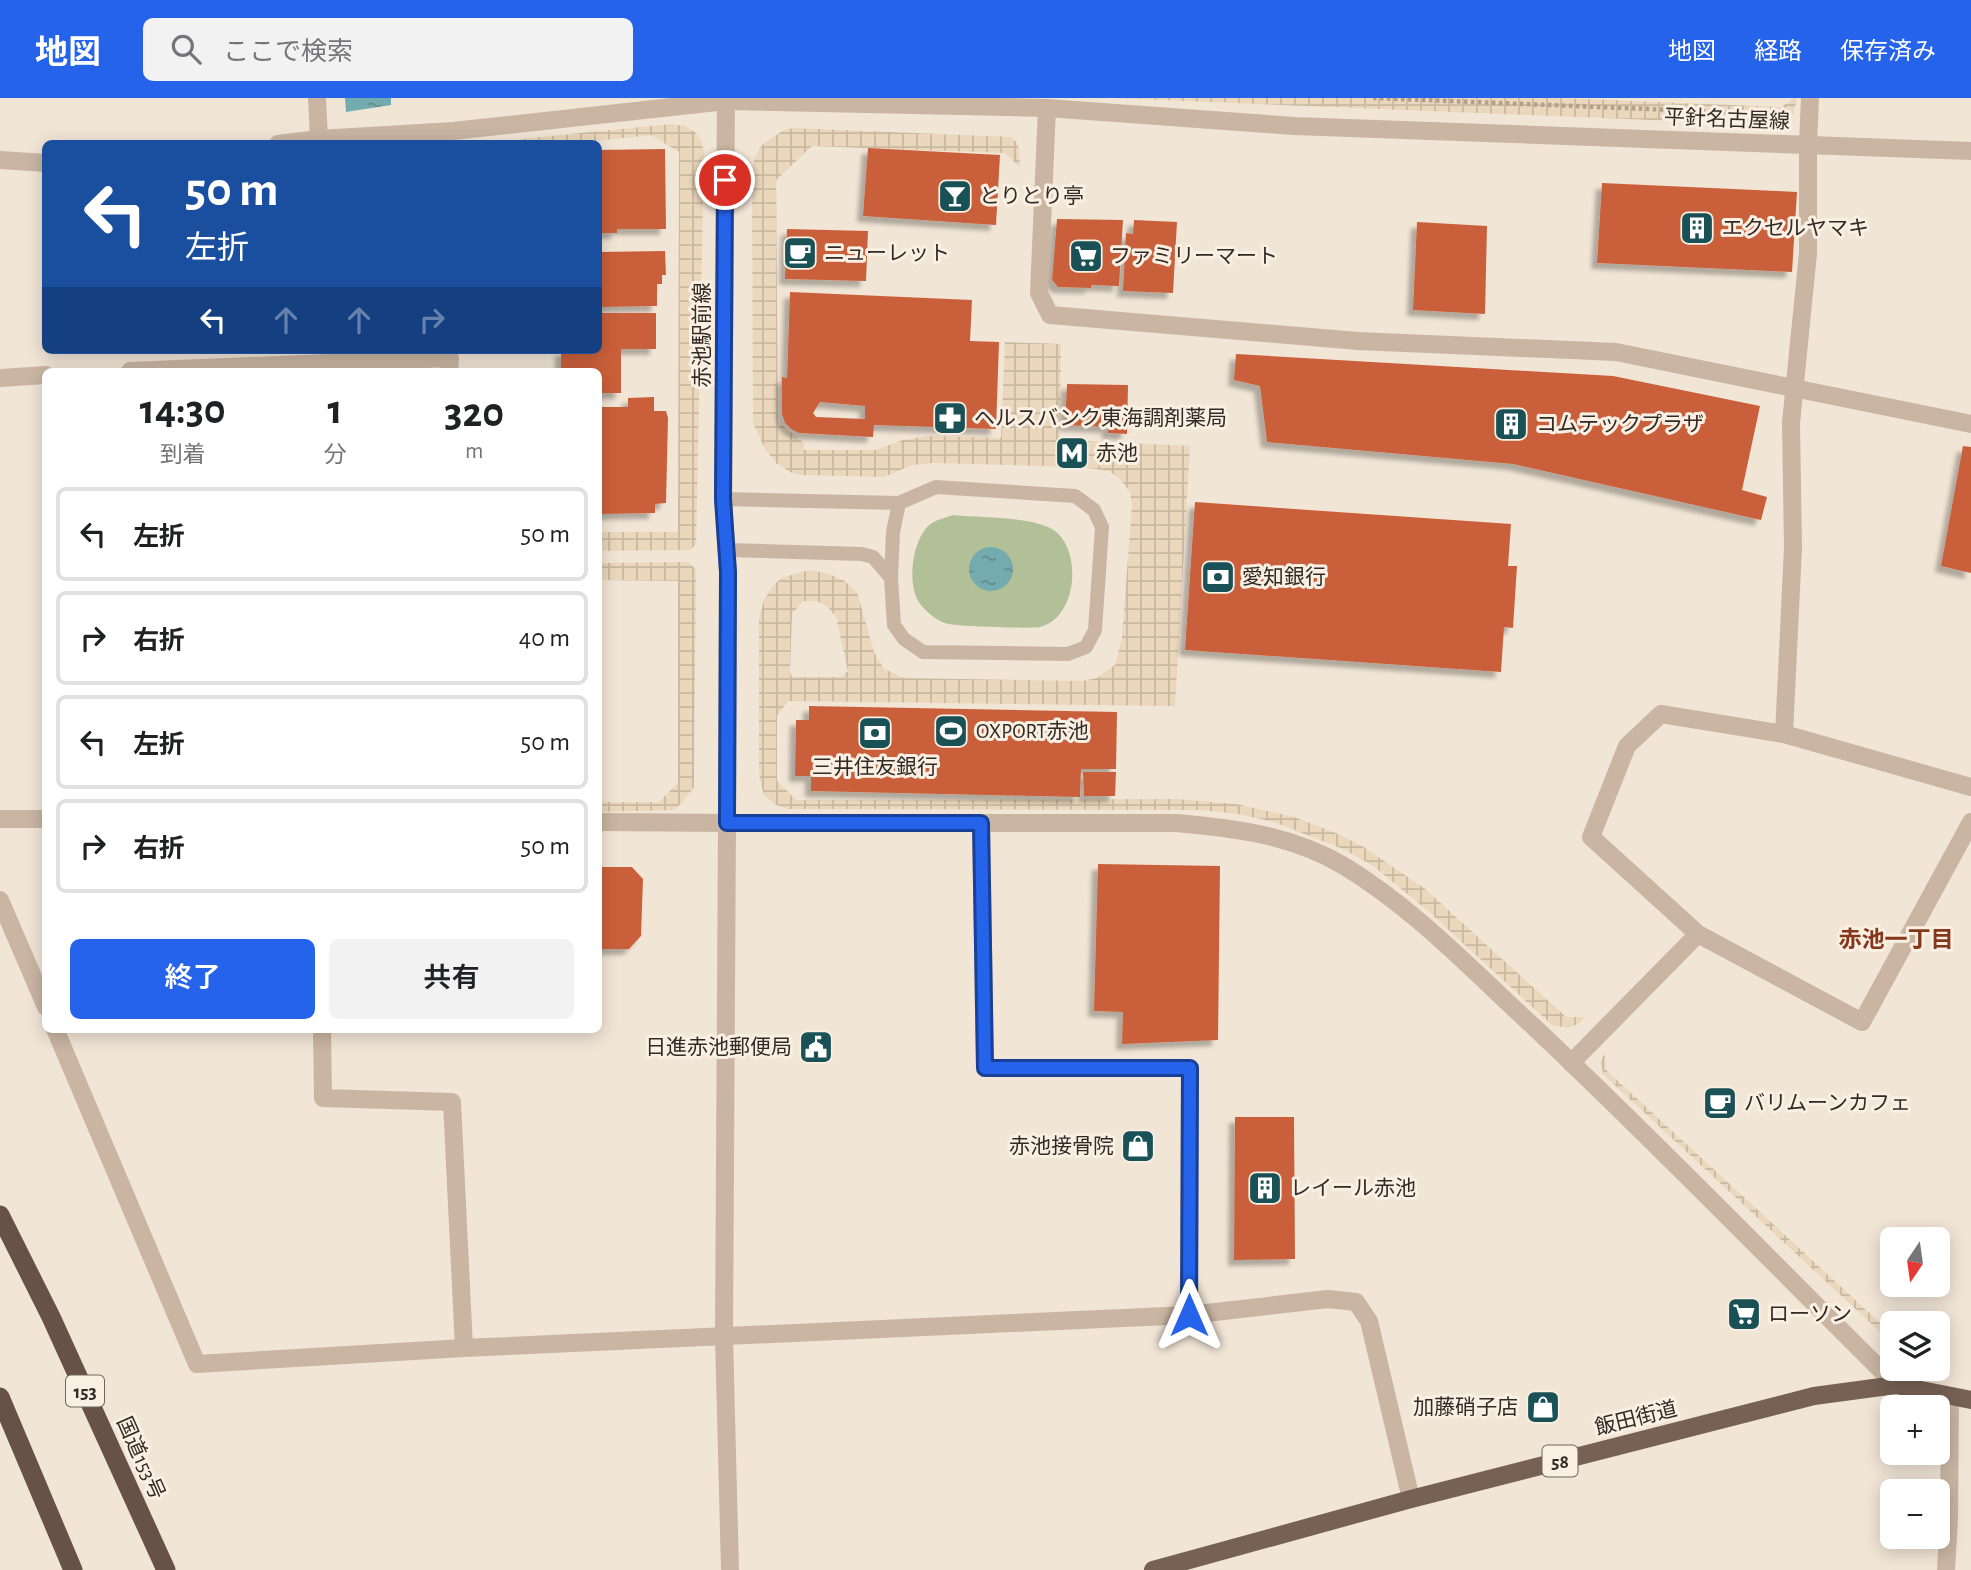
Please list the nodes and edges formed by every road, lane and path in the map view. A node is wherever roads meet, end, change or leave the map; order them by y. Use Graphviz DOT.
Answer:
graph roads {
  1 [pos="317,98"];
  2 [pos="1373,98"];
  3 [pos="1810,98"];
  4 [pos="726,99"];
  5 [pos="1047,108"];
  6 [pos="1752,113"];
  7 [pos="453,137"];
  8 [pos="318,139"];
  9 [pos="310,140"];
  10 [pos="1808,145"];
  11 [pos="1971,150"];
  12 [pos="0,160"];
  13 [pos="42,163"];
  14 [pos="450,360"];
  15 [pos="217,368"];
  16 [pos="42,375"];
  17 [pos="0,378"];
  18 [pos="1796,390"];
  19 [pos="1971,424"];
  20 [pos="723,499"];
  21 [pos="900,503"];
  22 [pos="726,550"];
  23 [pos="891,578"];
  24 [pos="1784,734"];
  25 [pos="1971,787"];
  26 [pos="0,819"];
  27 [pos="42,819"];
  28 [pos="602,822"];
  29 [pos="1971,822"];
  30 [pos="727,823"];
  31 [pos="981,823"];
  32 [pos="0,900"];
  33 [pos="1698,934"];
  34 [pos="42,998"];
  35 [pos="57,1033"];
  36 [pos="322,1033"];
  37 [pos="1572,1063"];
  38 [pos="0,1215"];
  39 [pos="1189,1315"];
  40 [pos="724,1337"];
  41 [pos="464,1348"];
  42 [pos="1896,1385"];
  43 [pos="1945,1395"];
  44 [pos="1950,1396"];
  45 [pos="0,1397"];
  46 [pos="1971,1400"];
  47 [pos="1950,1465"];
  48 [pos="1411,1499"];
  49 [pos="73,1570"];
  50 [pos="166,1570"];
  51 [pos="730,1570"];
  52 [pos="1153,1570"];
  53 [pos="1946,1570"];
  1 -- 8 [label="street"];
  2 -- 6 [label="path"];
  3 -- 10 [label="street"];
  4 -- 5 [label="street, 平針名古屋線"];
  4 -- 7 [label="street, 平針名古屋線"];
  4 -- 20 [label="street, 赤池駅前線"];
  5 -- 10 [label="street, 平針名古屋線"];
  5 -- 18 [label="street"];
  7 -- 8 [label="street, 平針名古屋線"];
  8 -- 9 [label="street, 平針名古屋線"];
  10 -- 11 [label="street, 平針名古屋線"];
  10 -- 18 [label="street"];
  12 -- 13 [label="street"];
  14 -- 15 [label="street"];
  16 -- 17 [label="street"];
  18 -- 19 [label="street"];
  18 -- 24 [label="street"];
  20 -- 21 [label="lane"];
  20 -- 22 [label="street, 赤池駅前線"];
  21 -- 23 [label="lane"];
  21 -- 23 [label="lane"];
  22 -- 23 [label="lane"];
  22 -- 30 [label="street, 赤池駅前線"];
  24 -- 25 [label="street"];
  24 -- 33 [label="street"];
  26 -- 27 [label="street"];
  28 -- 30 [label="street"];
  29 -- 33 [label="street"];
  30 -- 31 [label="street"];
  30 -- 40 [label="street, 赤池駅前線"];
  31 -- 37 [label="street"];
  31 -- 39 [label="street"];
  32 -- 34 [label="street"];
  33 -- 37 [label="street"];
  35 -- 41 [label="street"];
  36 -- 41 [label="street"];
  37 -- 42 [label="street"];
  38 -- 50 [label="highway, 国道153号 / 153"];
  39 -- 40 [label="street"];
  39 -- 48 [label="street"];
  40 -- 41 [label="street"];
  40 -- 51 [label="street, 赤池駅前線"];
  42 -- 43 [label="main road, 飯田街道 / 58"];
  42 -- 48 [label="main road, 飯田街道 / 58"];
  44 -- 46 [label="main road, 飯田街道 / 58"];
  45 -- 49 [label="highway"];
  47 -- 53 [label="street"];
  48 -- 52 [label="main road, 飯田街道 / 58"];
}
